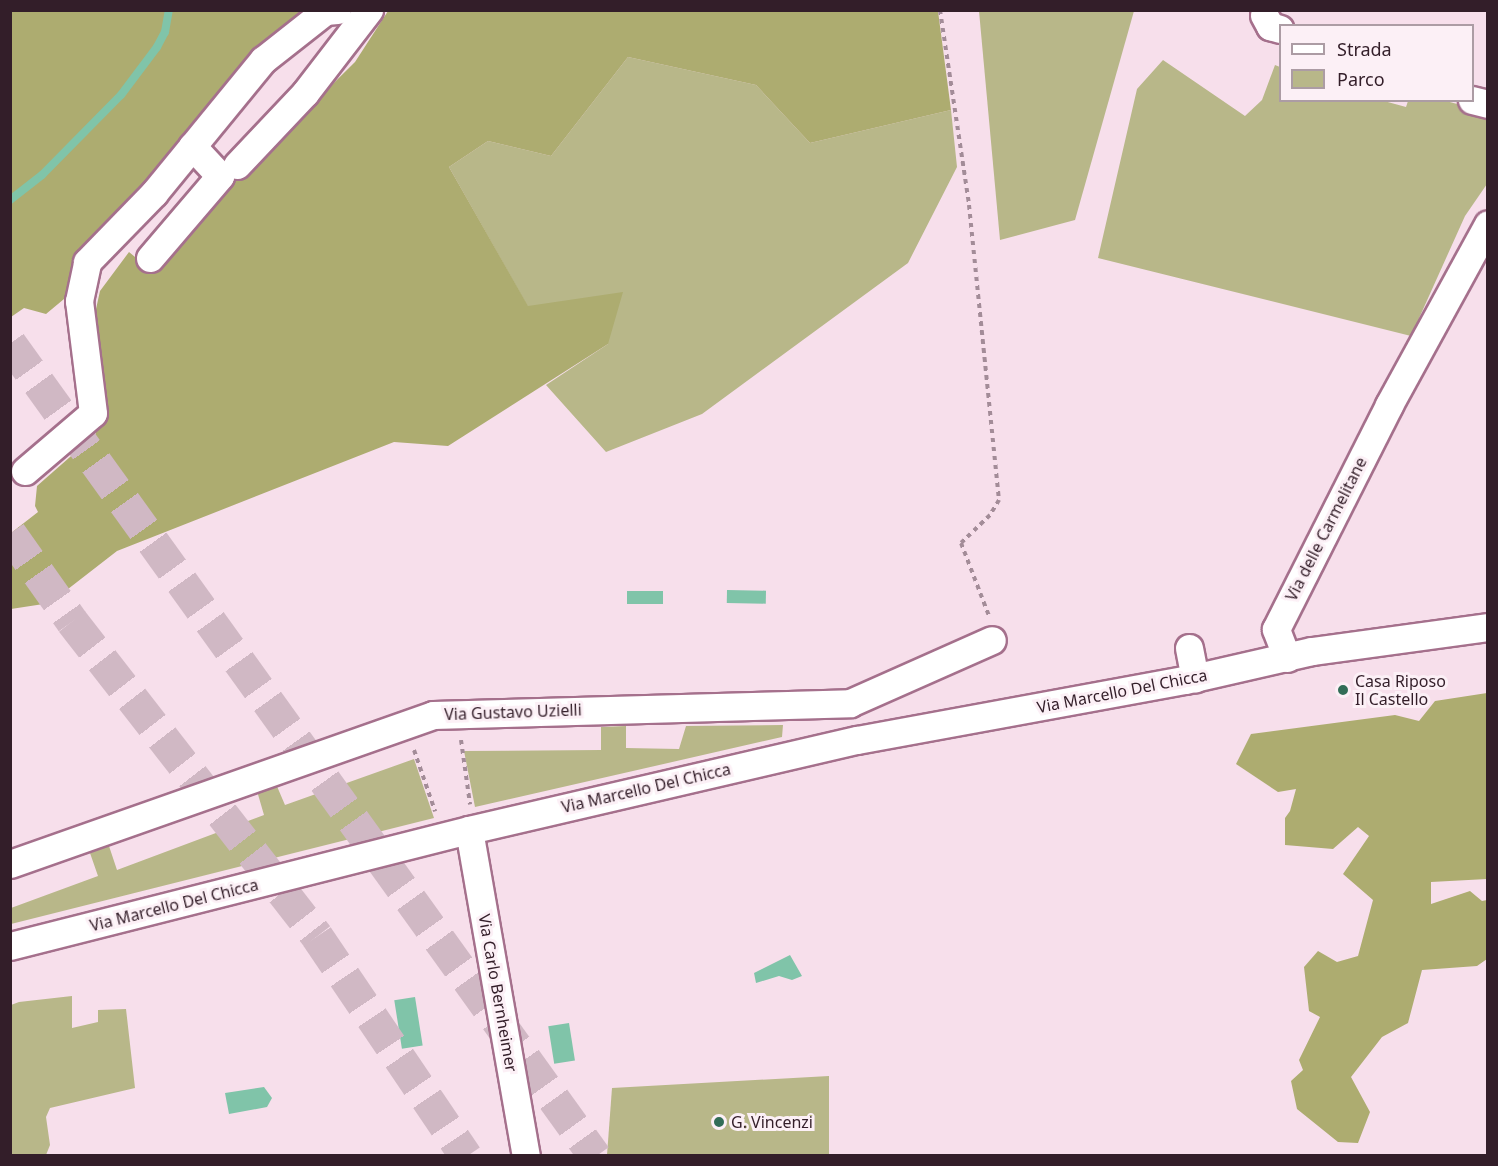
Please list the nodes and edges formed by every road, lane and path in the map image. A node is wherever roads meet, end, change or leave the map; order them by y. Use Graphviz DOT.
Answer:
graph roads {
  1 [pos="337,10"];
  2 [pos="369,10"];
  3 [pos="940,10"];
  4 [pos="192,146"];
  5 [pos="237,165"];
  6 [pos="1488,224"];
  7 [pos="150,258"];
  8 [pos="25,471"];
  9 [pos="1488,627"];
  10 [pos="992,640"];
  11 [pos="1189,648"];
  12 [pos="1287,658"];
  13 [pos="1195,678"];
  14 [pos="850,703"];
  15 [pos="460,730"];
  16 [pos="411,740"];
  17 [pos="857,740"];
  18 [pos="438,820"];
  19 [pos="470,820"];
  20 [pos="10,864"];
  21 [pos="10,946"];
  22 [pos="526,1155"];
  1 -- 4 [label="street"];
  2 -- 5 [label="street"];
  3 -- 10 [label="path"];
  4 -- 7 [label="street"];
  4 -- 8 [label="street"];
  6 -- 12 [label="street, Via delle Carmelitane"];
  9 -- 12 [label="street"];
  10 -- 14 [label="street, Via Gustavo Uzielli"];
  11 -- 13 [label="street"];
  12 -- 13 [label="street, Via Marcello Del Chicca"];
  13 -- 17 [label="street, Via Marcello Del Chicca"];
  14 -- 17 [label="street"];
  14 -- 20 [label="street, Via Gustavo Uzielli"];
  15 -- 19 [label="path"];
  16 -- 18 [label="path"];
  17 -- 19 [label="street, Via Marcello Del Chicca"];
  19 -- 21 [label="street, Via Marcello Del Chicca"];
  19 -- 22 [label="street, Via Carlo Bernheimer"];
}
